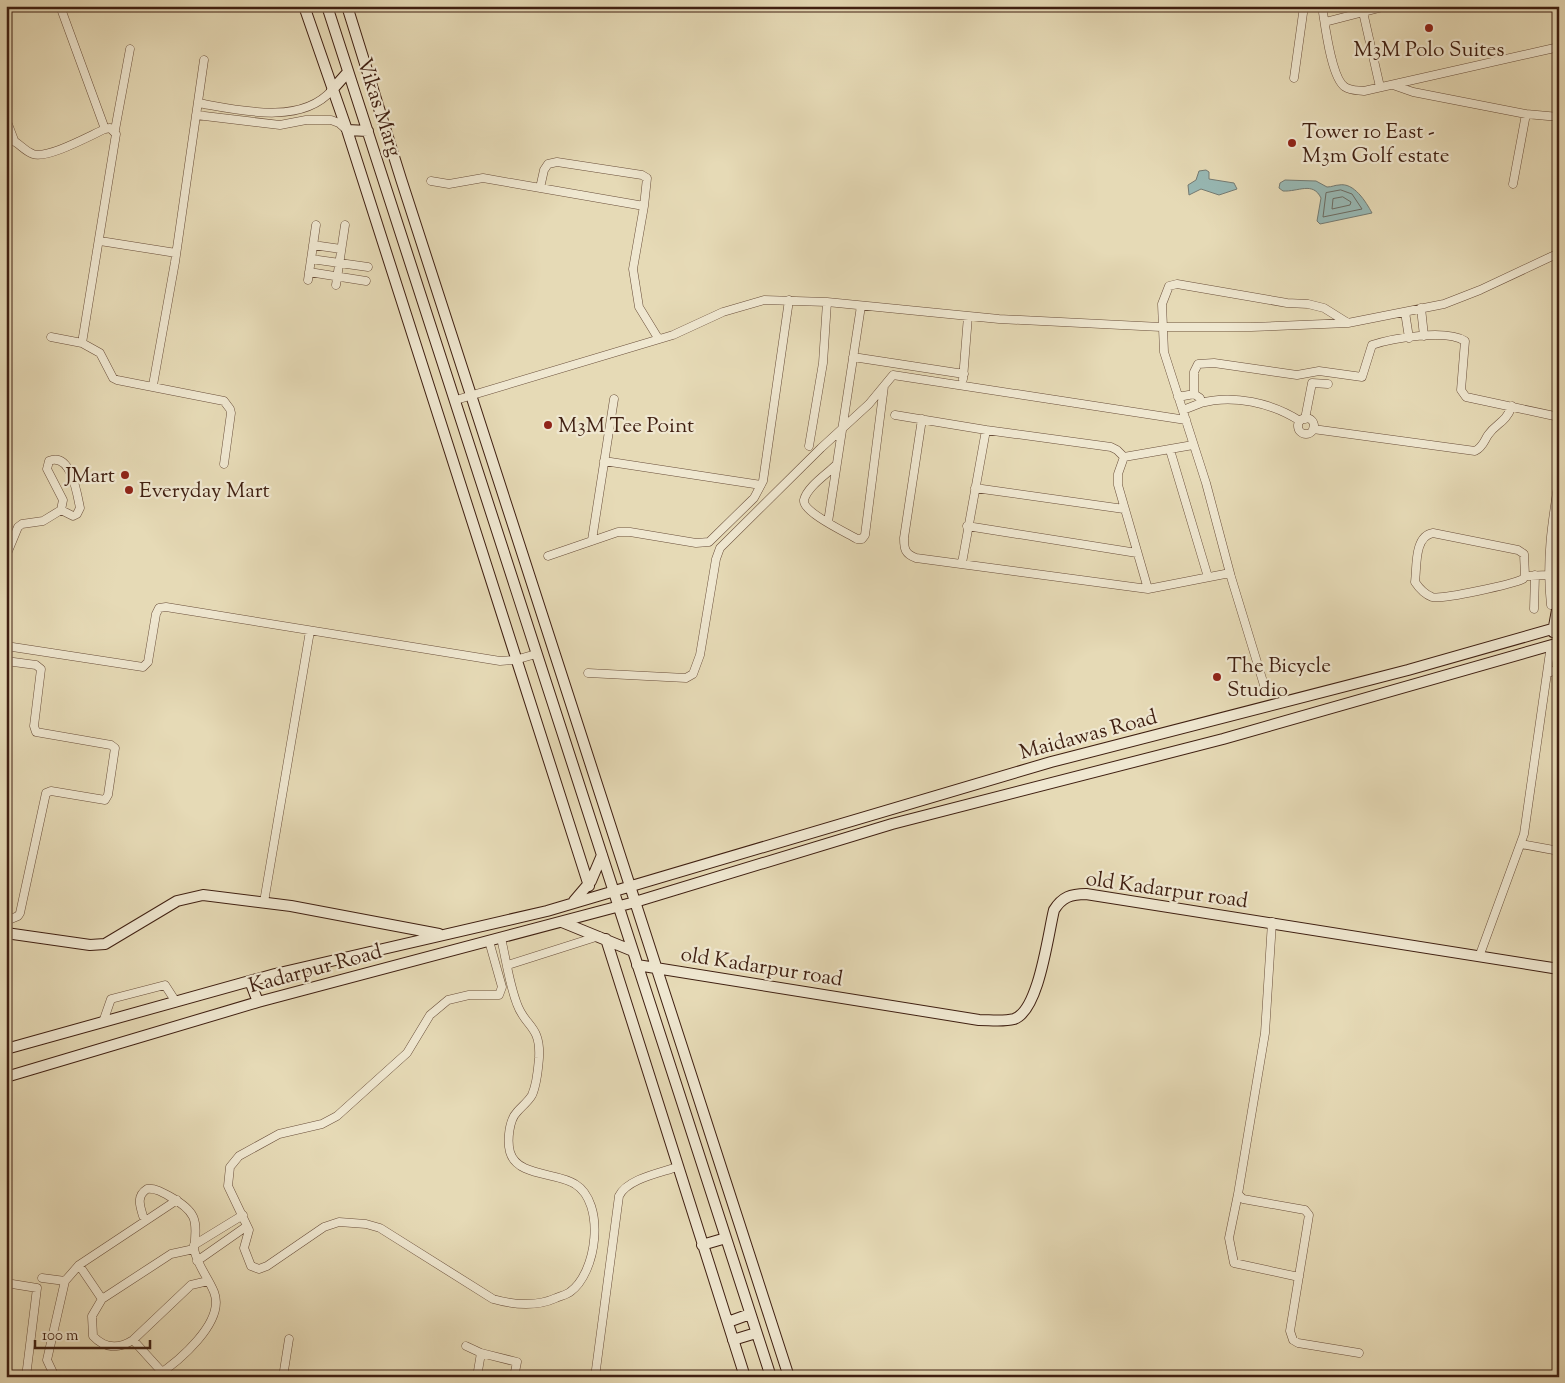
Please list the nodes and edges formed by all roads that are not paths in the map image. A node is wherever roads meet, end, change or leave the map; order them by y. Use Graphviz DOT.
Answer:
graph roads {
  1 [pos="60,6"];
  2 [pos="304,6"];
  3 [pos="327,6"];
  4 [pos="347,6"];
  5 [pos="1304,6"];
  6 [pos="1322,6"];
  7 [pos="1387,6"];
  8 [pos="1363,12"];
  9 [pos="1324,22"];
  10 [pos="1559,47"];
  11 [pos="130,49"];
  12 [pos="204,60"];
  13 [pos="348,72"];
  14 [pos="1294,78"];
  15 [pos="1393,85"];
  16 [pos="1380,87"];
  17 [pos="332,90"];
  18 [pos="198,103"];
  19 [pos="294,109"];
  20 [pos="196,114"];
  21 [pos="1526,114"];
  22 [pos="1559,117"];
  23 [pos="6,119"];
  24 [pos="298,122"];
  25 [pos="105,129"];
  26 [pos="115,130"];
  27 [pos="347,130"];
  28 [pos="368,131"];
  29 [pos="10,140"];
  30 [pos="431,181"];
  31 [pos="1513,184"];
  32 [pos="540,188"];
  33 [pos="644,206"];
  34 [pos="316,225"];
  35 [pos="345,225"];
  36 [pos="100,241"];
  37 [pos="313,245"];
  38 [pos="341,249"];
  39 [pos="176,252"];
  40 [pos="1559,253"];
  41 [pos="311,258"];
  42 [pos="340,263"];
  43 [pos="368,267"];
  44 [pos="337,281"];
  45 [pos="366,281"];
  46 [pos="789,300"];
  47 [pos="827,302"];
  48 [pos="861,306"];
  49 [pos="1422,308"];
  50 [pos="1405,312"];
  51 [pos="968,316"];
  52 [pos="1348,323"];
  53 [pos="1161,327"];
  54 [pos="1424,336"];
  55 [pos="51,337"];
  56 [pos="658,338"];
  57 [pos="1409,338"];
  58 [pos="82,343"];
  59 [pos="854,357"];
  60 [pos="964,374"];
  61 [pos="884,384"];
  62 [pos="1328,384"];
  63 [pos="153,385"];
  64 [pos="962,385"];
  65 [pos="1194,394"];
  66 [pos="472,395"];
  67 [pos="614,398"];
  68 [pos="1178,398"];
  69 [pos="456,400"];
  70 [pos="1201,403"];
  71 [pos="1512,406"];
  72 [pos="1182,410"];
  73 [pos="895,415"];
  74 [pos="1559,417"];
  75 [pos="922,419"];
  76 [pos="1186,420"];
  77 [pos="1303,420"];
  78 [pos="1313,429"];
  79 [pos="986,430"];
  80 [pos="842,431"];
  81 [pos="1193,445"];
  82 [pos="809,446"];
  83 [pos="1170,450"];
  84 [pos="1124,457"];
  85 [pos="604,461"];
  86 [pos="224,464"];
  87 [pos="836,465"];
  88 [pos="1559,480"];
  89 [pos="762,485"];
  90 [pos="975,488"];
  91 [pos="1124,509"];
  92 [pos="61,510"];
  93 [pos="828,522"];
  94 [pos="967,526"];
  95 [pos="592,540"];
  96 [pos="1137,553"];
  97 [pos="6,556"];
  98 [pos="548,556"];
  99 [pos="962,563"];
  100 [pos="1230,573"];
  101 [pos="1535,575"];
  102 [pos="1548,575"];
  103 [pos="1525,576"];
  104 [pos="1208,577"];
  105 [pos="1148,589"];
  106 [pos="1555,602"];
  107 [pos="1534,609"];
  108 [pos="1556,628"];
  109 [pos="310,631"];
  110 [pos="1555,644"];
  111 [pos="6,646"];
  112 [pos="536,654"];
  113 [pos="515,660"];
  114 [pos="6,661"];
  115 [pos="1559,669"];
  116 [pos="1548,672"];
  117 [pos="588,673"];
  118 [pos="1264,685"];
  119 [pos="1520,844"];
  120 [pos="1559,851"];
  121 [pos="602,854"];
  122 [pos="588,886"];
  123 [pos="630,886"];
  124 [pos="614,891"];
  125 [pos="264,902"];
  126 [pos="636,902"];
  127 [pos="572,903"];
  128 [pos="619,907"];
  129 [pos="6,921"];
  130 [pos="562,922"];
  131 [pos="1272,922"];
  132 [pos="6,933"];
  133 [pos="445,935"];
  134 [pos="501,938"];
  135 [pos="602,938"];
  136 [pos="489,940"];
  137 [pos="633,951"];
  138 [pos="1479,957"];
  139 [pos="507,963"];
  140 [pos="637,965"];
  141 [pos="656,967"];
  142 [pos="1559,969"];
  143 [pos="250,981"];
  144 [pos="176,1002"];
  145 [pos="258,1002"];
  146 [pos="103,1022"];
  147 [pos="6,1049"];
  148 [pos="6,1077"];
  149 [pos="677,1167"];
  150 [pos="1238,1194"];
  151 [pos="177,1200"];
  152 [pos="243,1215"];
  153 [pos="143,1216"];
  154 [pos="247,1226"];
  155 [pos="726,1238"];
  156 [pos="702,1245"];
  157 [pos="194,1247"];
  158 [pos="197,1261"];
  159 [pos="79,1265"];
  160 [pos="1299,1277"];
  161 [pos="42,1278"];
  162 [pos="65,1281"];
  163 [pos="208,1281"];
  164 [pos="6,1283"];
  165 [pos="102,1300"];
  166 [pos="750,1314"];
  167 [pos="728,1322"];
  168 [pos="756,1333"];
  169 [pos="133,1340"];
  170 [pos="289,1340"];
  171 [pos="733,1340"];
  172 [pos="466,1346"];
  173 [pos="480,1353"];
  174 [pos="1360,1353"];
  175 [pos="6,1362"];
  176 [pos="158,1374"];
  177 [pos="7,1377"];
  178 [pos="26,1377"];
  179 [pos="56,1377"];
  180 [pos="283,1377"];
  181 [pos="476,1377"];
  182 [pos="514,1377"];
  183 [pos="595,1377"];
  184 [pos="745,1377"];
  185 [pos="770,1377"];
  186 [pos="789,1377"];
  1 -- 25 [label="street"];
  2 -- 17 [label="street"];
  3 -- 13 [label="street, Vikas Marg"];
  4 -- 66 [label="street"];
  5 -- 14 [label="street"];
  6 -- 9 [label="street"];
  7 -- 8 [label="street"];
  8 -- 9 [label="street"];
  8 -- 16 [label="street"];
  9 -- 16 [label="street"];
  10 -- 15 [label="street"];
  11 -- 26 [label="street"];
  12 -- 18 [label="street"];
  13 -- 17 [label="street"];
  13 -- 28 [label="street, Vikas Marg"];
  15 -- 16 [label="street"];
  15 -- 21 [label="street"];
  17 -- 19 [label="street"];
  17 -- 27 [label="street"];
  18 -- 19 [label="street"];
  18 -- 20 [label="street"];
  19 -- 24 [label="street"];
  20 -- 24 [label="street"];
  20 -- 39 [label="street"];
  21 -- 22 [label="street"];
  21 -- 31 [label="street"];
  23 -- 29 [label="street"];
  24 -- 27 [label="street"];
  25 -- 26 [label="street"];
  25 -- 29 [label="street"];
  26 -- 36 [label="street"];
  27 -- 28 [label="street"];
  27 -- 113 [label="street"];
  28 -- 69 [label="street, Vikas Marg"];
  30 -- 32 [label="street"];
  32 -- 33 [label="street"];
  32 -- 33 [label="street"];
  33 -- 56 [label="street"];
  34 -- 37 [label="street"];
  35 -- 38 [label="street"];
  36 -- 39 [label="street"];
  36 -- 58 [label="street"];
  37 -- 38 [label="street"];
  37 -- 41 [label="street"];
  38 -- 42 [label="street"];
  39 -- 63 [label="street"];
  40 -- 49 [label="street"];
  41 -- 42 [label="street"];
  41 -- 44 [label="street"];
  42 -- 43 [label="street"];
  42 -- 44 [label="street"];
  44 -- 45 [label="street"];
  46 -- 47 [label="street"];
  46 -- 56 [label="street"];
  46 -- 89 [label="street"];
  47 -- 48 [label="street"];
  47 -- 82 [label="street"];
  48 -- 51 [label="street"];
  48 -- 59 [label="street"];
  49 -- 50 [label="street"];
  49 -- 54 [label="street"];
  50 -- 52 [label="street"];
  50 -- 57 [label="street"];
  51 -- 53 [label="street"];
  51 -- 60 [label="street"];
  52 -- 53 [label="street"];
  52 -- 53 [label="street"];
  53 -- 68 [label="street"];
  54 -- 57 [label="street"];
  54 -- 71 [label="street"];
  55 -- 58 [label="street"];
  56 -- 66 [label="street"];
  57 -- 65 [label="street"];
  58 -- 63 [label="street"];
  59 -- 60 [label="street"];
  59 -- 80 [label="street"];
  60 -- 64 [label="street"];
  61 -- 64 [label="street"];
  61 -- 80 [label="street"];
  61 -- 93 [label="street"];
  62 -- 77 [label="street"];
  63 -- 86 [label="street"];
  64 -- 76 [label="street"];
  65 -- 68 [label="street"];
  65 -- 70 [label="street"];
  66 -- 69 [label="street"];
  66 -- 123 [label="street"];
  67 -- 85 [label="street"];
  68 -- 72 [label="street"];
  69 -- 112 [label="street, Vikas Marg"];
  70 -- 72 [label="street"];
  70 -- 77 [label="street"];
  71 -- 74 [label="street"];
  71 -- 78 [label="street"];
  72 -- 76 [label="street"];
  73 -- 75 [label="street"];
  75 -- 79 [label="street"];
  75 -- 99 [label="street"];
  76 -- 81 [label="street"];
  77 -- 78 [label="street"];
  77 -- 78 [label="street"];
  79 -- 84 [label="street"];
  79 -- 90 [label="street"];
  80 -- 87 [label="street"];
  80 -- 117 [label="street"];
  81 -- 83 [label="street"];
  81 -- 100 [label="street"];
  83 -- 84 [label="street"];
  83 -- 104 [label="street"];
  84 -- 91 [label="street"];
  85 -- 89 [label="street"];
  85 -- 95 [label="street"];
  87 -- 93 [label="street"];
  87 -- 93 [label="street"];
  88 -- 102 [label="street"];
  89 -- 95 [label="street"];
  90 -- 91 [label="street"];
  90 -- 94 [label="street"];
  91 -- 96 [label="street"];
  92 -- 92 [label="street"];
  92 -- 97 [label="street"];
  94 -- 96 [label="street"];
  94 -- 99 [label="street"];
  95 -- 98 [label="street"];
  96 -- 105 [label="street"];
  99 -- 105 [label="street"];
  100 -- 104 [label="street"];
  100 -- 118 [label="street"];
  101 -- 102 [label="street"];
  101 -- 103 [label="street"];
  101 -- 107 [label="street"];
  102 -- 106 [label="street"];
  103 -- 103 [label="street"];
  104 -- 105 [label="street"];
  106 -- 108 [label="street"];
  108 -- 110 [label="street"];
  108 -- 123 [label="street, Maidawas Road"];
  109 -- 111 [label="street"];
  109 -- 113 [label="street"];
  109 -- 125 [label="street"];
  110 -- 116 [label="street"];
  110 -- 126 [label="street, Maidawas Road"];
  112 -- 113 [label="street"];
  112 -- 121 [label="street, Vikas Marg"];
  113 -- 122 [label="street"];
  114 -- 129 [label="street"];
  115 -- 116 [label="street"];
  116 -- 119 [label="street"];
  119 -- 120 [label="street"];
  119 -- 138 [label="street"];
  121 -- 122 [label="street"];
  121 -- 124 [label="street, Vikas Marg"];
  122 -- 127 [label="street"];
  123 -- 124 [label="street, Kadarpur Road"];
  123 -- 126 [label="street"];
  124 -- 127 [label="street, Kadarpur Road"];
  124 -- 128 [label="street, Vikas Marg"];
  125 -- 132 [label="street"];
  125 -- 133 [label="street"];
  126 -- 128 [label="street, Kadarpur Road"];
  126 -- 141 [label="street"];
  127 -- 133 [label="street, Kadarpur Road"];
  128 -- 130 [label="street, Kadarpur Road"];
  128 -- 137 [label="street, Vikas Marg"];
  130 -- 134 [label="street, Kadarpur Road"];
  130 -- 135 [label="street"];
  131 -- 138 [label="street, old Kadarpur road"];
  131 -- 141 [label="street, old Kadarpur road"];
  131 -- 150 [label="street"];
  133 -- 143 [label="street, Kadarpur Road"];
  134 -- 136 [label="street, Kadarpur Road"];
  134 -- 139 [label="street"];
  135 -- 137 [label="street"];
  135 -- 139 [label="street"];
  135 -- 149 [label="street"];
  136 -- 145 [label="street, Kadarpur Road"];
  136 -- 152 [label="street"];
  137 -- 140 [label="street, Vikas Marg"];
  138 -- 142 [label="street, old Kadarpur road"];
  139 -- 154 [label="street"];
  140 -- 141 [label="street, old Kadarpur road"];
  140 -- 155 [label="street, Vikas Marg"];
  141 -- 186 [label="street"];
  143 -- 144 [label="street, Kadarpur Road"];
  143 -- 145 [label="street"];
  144 -- 146 [label="street, Kadarpur Road"];
  144 -- 146 [label="street"];
  145 -- 148 [label="street, Kadarpur Road"];
  146 -- 147 [label="street, Kadarpur Road"];
  149 -- 156 [label="street"];
  149 -- 183 [label="street"];
  150 -- 160 [label="street"];
  150 -- 160 [label="street"];
  151 -- 153 [label="street"];
  151 -- 157 [label="street"];
  151 -- 159 [label="street"];
  152 -- 154 [label="street"];
  152 -- 157 [label="street"];
  154 -- 158 [label="street"];
  155 -- 156 [label="street"];
  155 -- 166 [label="street, Vikas Marg"];
  156 -- 167 [label="street"];
  157 -- 158 [label="street"];
  157 -- 165 [label="street"];
  158 -- 163 [label="street"];
  159 -- 162 [label="street"];
  159 -- 165 [label="street"];
  160 -- 174 [label="street"];
  161 -- 162 [label="street"];
  162 -- 179 [label="street"];
  163 -- 169 [label="street"];
  163 -- 176 [label="street"];
  164 -- 178 [label="street"];
  165 -- 169 [label="street"];
  166 -- 167 [label="street"];
  166 -- 168 [label="street, Vikas Marg"];
  167 -- 171 [label="street"];
  168 -- 171 [label="street"];
  168 -- 185 [label="street, Vikas Marg"];
  169 -- 176 [label="street"];
  170 -- 180 [label="street"];
  171 -- 184 [label="street"];
  172 -- 173 [label="street"];
  173 -- 181 [label="street"];
  173 -- 182 [label="street"];
  175 -- 177 [label="street"];
}
